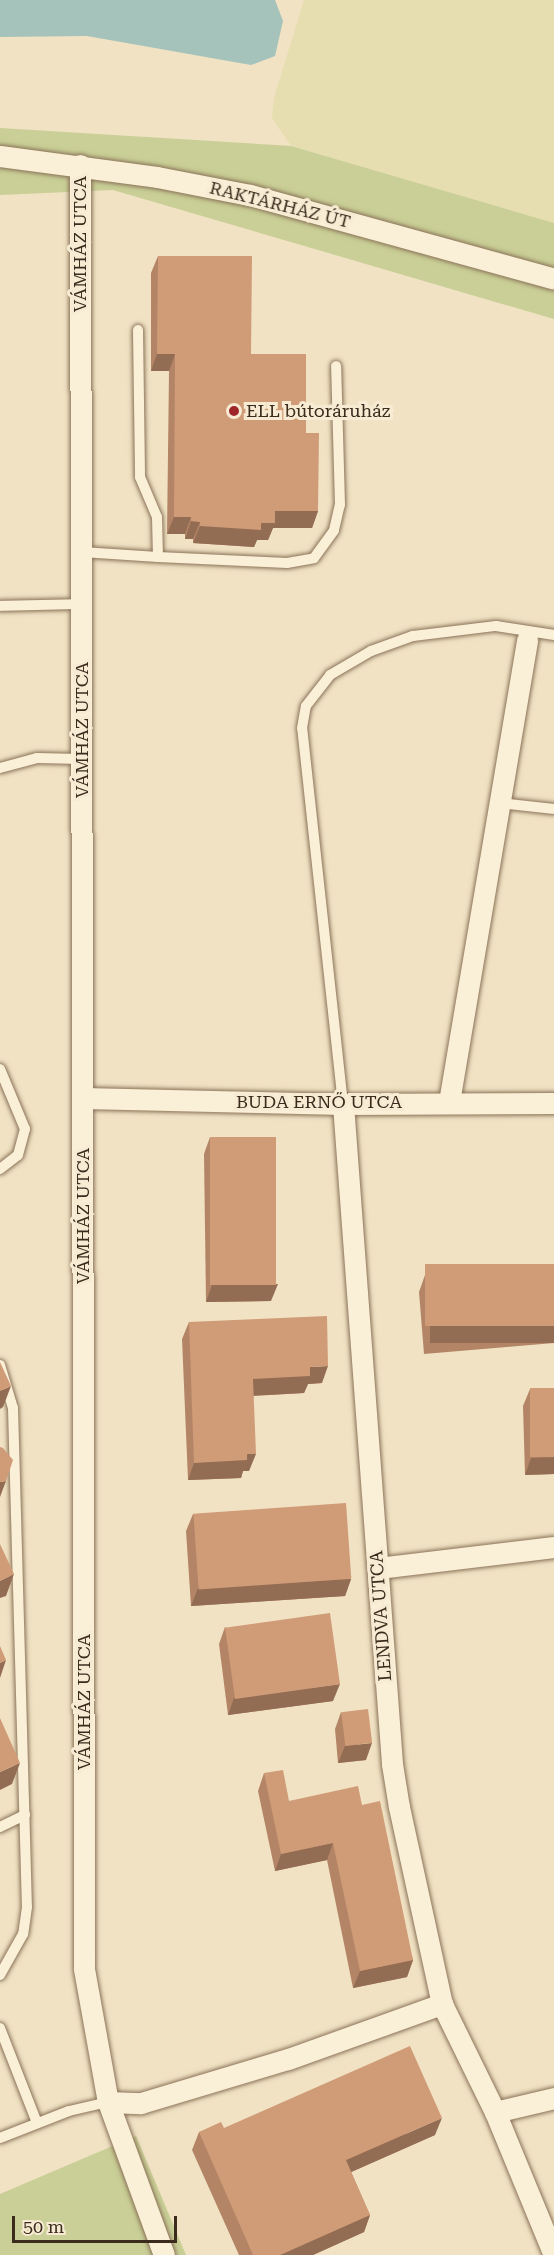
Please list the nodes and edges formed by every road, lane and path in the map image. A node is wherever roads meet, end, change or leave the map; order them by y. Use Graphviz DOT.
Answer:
graph roads {
  1 [pos="0,156"];
  2 [pos="80,165"];
  3 [pos="554,279"];
  4 [pos="138,330"];
  5 [pos="336,366"];
  6 [pos="82,552"];
  7 [pos="158,557"];
  8 [pos="82,604"];
  9 [pos="0,606"];
  10 [pos="554,635"];
  11 [pos="528,640"];
  12 [pos="81,759"];
  13 [pos="0,768"];
  14 [pos="500,802"];
  15 [pos="554,809"];
  16 [pos="0,1069"];
  17 [pos="83,1098"];
  18 [pos="449,1102"];
  19 [pos="554,1103"];
  20 [pos="343,1104"];
  21 [pos="0,1170"];
  22 [pos="0,1365"];
  23 [pos="554,1547"];
  24 [pos="378,1568"];
  25 [pos="25,1815"];
  26 [pos="0,1827"];
  27 [pos="0,1975"];
  28 [pos="442,2004"];
  29 [pos="0,2028"];
  30 [pos="554,2098"];
  31 [pos="108,2102"];
  32 [pos="495,2112"];
  33 [pos="38,2123"];
  34 [pos="0,2138"];
  35 [pos="164,2255"];
  36 [pos="554,2255"];
  1 -- 2 [label="street, RAKTÁRHÁZ ÚT"];
  2 -- 3 [label="street, RAKTÁRHÁZ ÚT"];
  2 -- 6 [label="street, VÁMHÁZ UTCA"];
  4 -- 7 [label="lane"];
  5 -- 7 [label="lane"];
  6 -- 7 [label="lane"];
  6 -- 8 [label="street, VÁMHÁZ UTCA"];
  8 -- 9 [label="lane"];
  8 -- 12 [label="street, VÁMHÁZ UTCA"];
  10 -- 20 [label="lane"];
  11 -- 14 [label="street"];
  12 -- 13 [label="lane"];
  12 -- 17 [label="street, VÁMHÁZ UTCA"];
  14 -- 15 [label="lane"];
  14 -- 18 [label="street"];
  16 -- 21 [label="lane"];
  17 -- 20 [label="street, BUDA ERNŐ UTCA"];
  17 -- 31 [label="street, VÁMHÁZ UTCA"];
  18 -- 19 [label="street, BUDA ERNŐ UTCA"];
  18 -- 20 [label="street, BUDA ERNŐ UTCA"];
  20 -- 24 [label="street, LENDVA UTCA"];
  22 -- 25 [label="lane"];
  23 -- 24 [label="street"];
  24 -- 28 [label="street, LENDVA UTCA"];
  25 -- 26 [label="lane"];
  25 -- 27 [label="lane"];
  28 -- 31 [label="street"];
  28 -- 32 [label="street, LENDVA UTCA"];
  29 -- 33 [label="lane"];
  30 -- 32 [label="street"];
  31 -- 33 [label="lane"];
  31 -- 35 [label="street, VÁMHÁZ UTCA"];
  32 -- 36 [label="street, LENDVA UTCA"];
  33 -- 34 [label="lane"];
}
